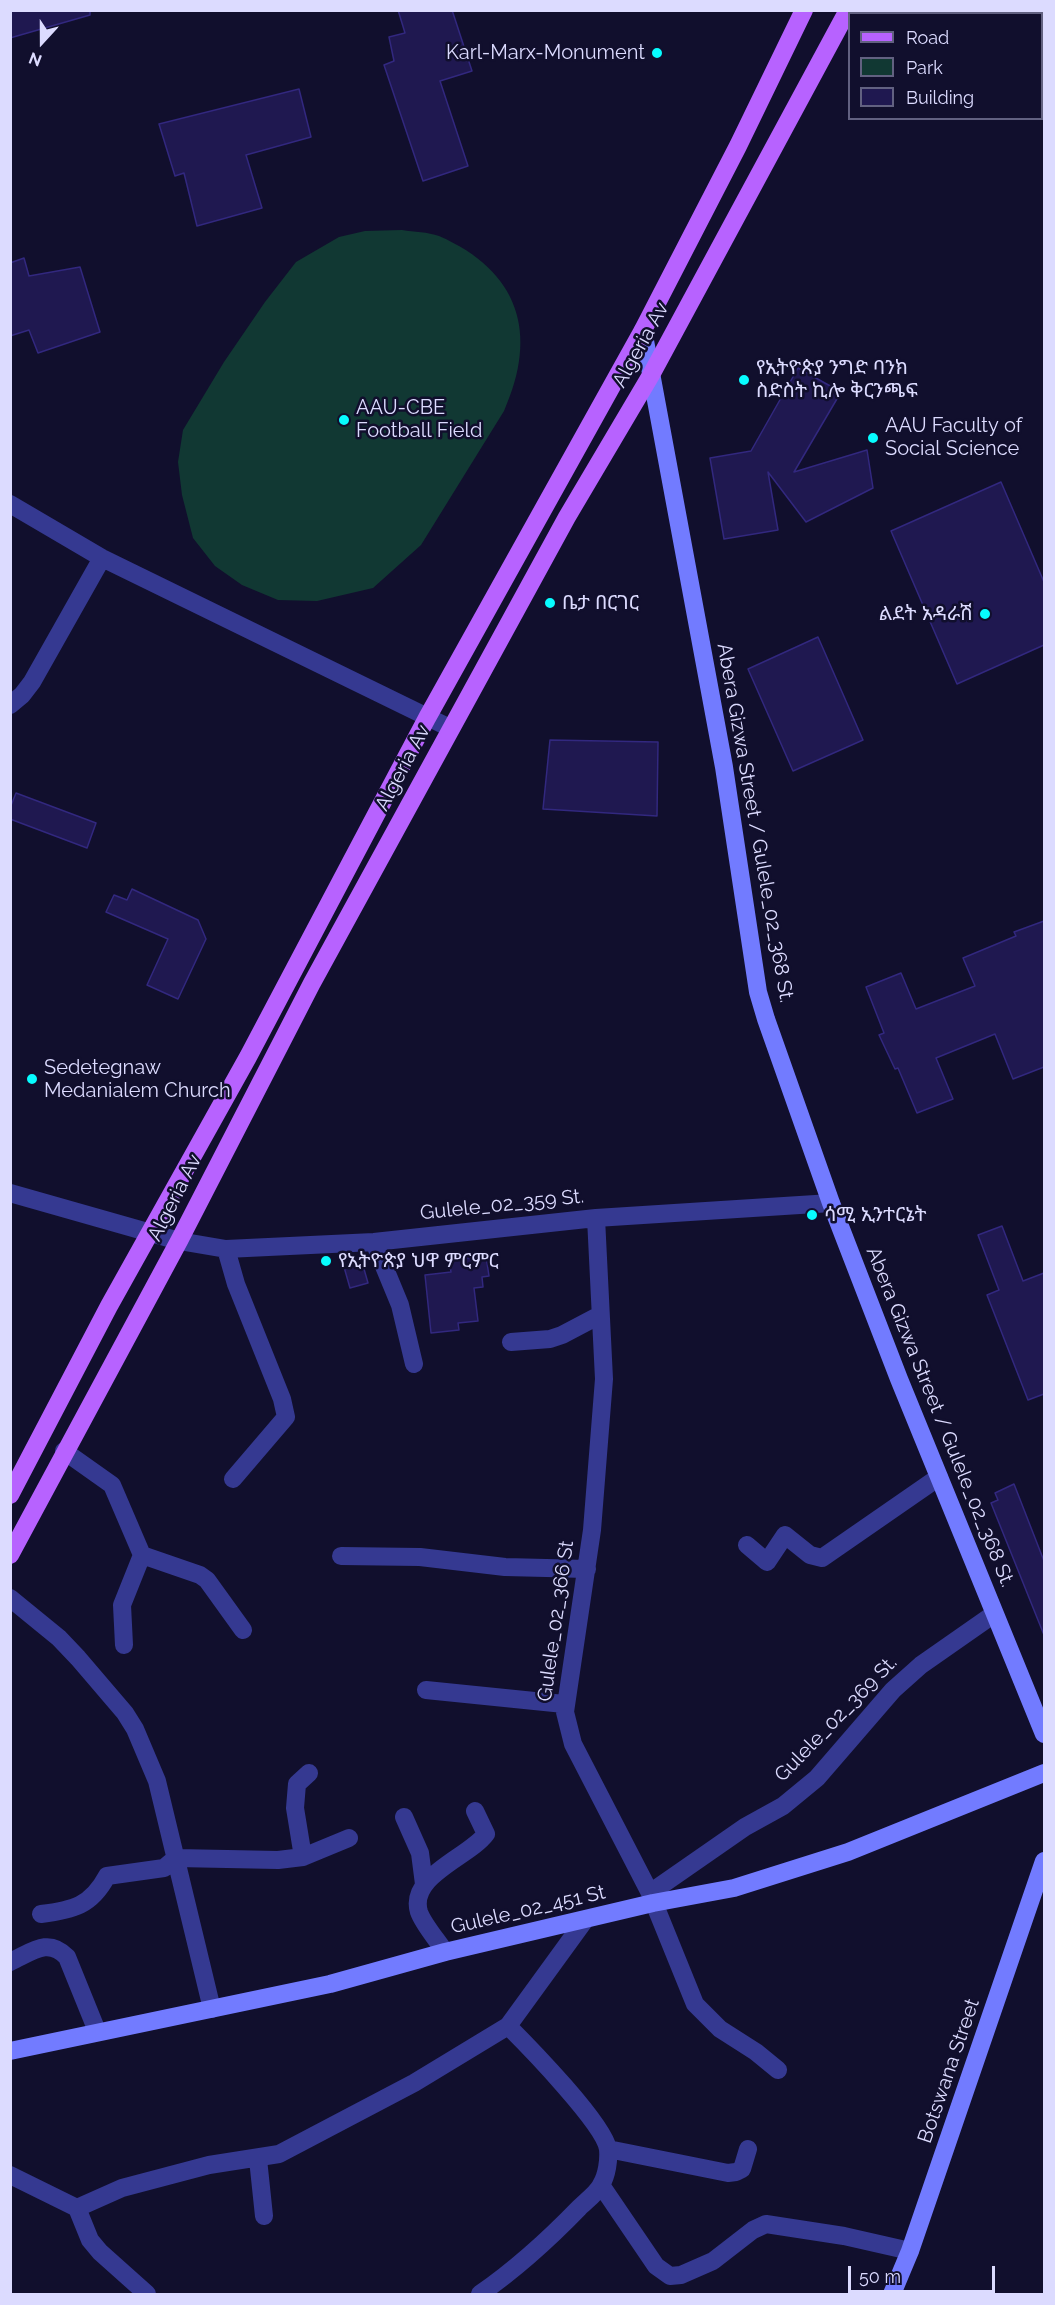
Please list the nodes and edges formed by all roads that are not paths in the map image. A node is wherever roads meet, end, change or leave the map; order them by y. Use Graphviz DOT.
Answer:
graph roads {
  1 [pos="804,10"];
  2 [pos="848,10"];
  3 [pos="643,330"];
  4 [pos="651,375"];
  5 [pos="10,504"];
  6 [pos="102,558"];
  7 [pos="10,705"];
  8 [pos="427,718"];
  9 [pos="450,728"];
  10 [pos="10,1193"];
  11 [pos="831,1203"];
  12 [pos="596,1218"];
  13 [pos="148,1233"];
  14 [pos="179,1241"];
  15 [pos="374,1242"];
  16 [pos="226,1249"];
  17 [pos="600,1315"];
  18 [pos="512,1342"];
  19 [pos="414,1364"];
  20 [pos="64,1451"];
  21 [pos="939,1477"];
  22 [pos="233,1479"];
  23 [pos="10,1495"];
  24 [pos="747,1545"];
  25 [pos="10,1555"];
  26 [pos="142,1555"];
  27 [pos="341,1556"];
  28 [pos="587,1569"];
  29 [pos="10,1598"];
  30 [pos="994,1614"];
  31 [pos="243,1630"];
  32 [pos="124,1645"];
  33 [pos="426,1690"];
  34 [pos="564,1704"];
  35 [pos="1044,1734"];
  36 [pos="309,1773"];
  37 [pos="1044,1773"];
  38 [pos="475,1811"];
  39 [pos="404,1817"];
  40 [pos="349,1838"];
  41 [pos="303,1857"];
  42 [pos="176,1858"];
  43 [pos="1044,1861"];
  44 [pos="424,1884"];
  45 [pos="652,1898"];
  46 [pos="41,1914"];
  47 [pos="585,1920"];
  48 [pos="445,1952"];
  49 [pos="10,1962"];
  50 [pos="212,2009"];
  51 [pos="508,2026"];
  52 [pos="97,2031"];
  53 [pos="10,2050"];
  54 [pos="778,2070"];
  55 [pos="608,2149"];
  56 [pos="748,2149"];
  57 [pos="258,2159"];
  58 [pos="10,2175"];
  59 [pos="601,2185"];
  60 [pos="77,2208"];
  61 [pos="264,2216"];
  62 [pos="910,2251"];
  63 [pos="147,2295"];
  64 [pos="480,2295"];
  65 [pos="892,2295"];
  1 -- 3 [label="main road, Algeria Av"];
  2 -- 4 [label="main road, Algeria Av"];
  3 -- 4 [label="main road, Abera Gizwa Street / Gulele_02_368 St."];
  3 -- 8 [label="main road, Algeria Av"];
  4 -- 9 [label="main road, Algeria Av"];
  4 -- 11 [label="main road, Abera Gizwa Street / Gulele_02_368 St."];
  5 -- 6 [label="street"];
  6 -- 7 [label="street"];
  6 -- 8 [label="street"];
  8 -- 9 [label="street"];
  8 -- 13 [label="main road, Algeria Av"];
  9 -- 14 [label="main road, Algeria Av"];
  10 -- 13 [label="street, Gulele_02_359 St."];
  11 -- 12 [label="street, Gulele_02_359 St."];
  11 -- 21 [label="main road, Abera Gizwa Street / Gulele_02_368 St."];
  12 -- 15 [label="street, Gulele_02_359 St."];
  12 -- 17 [label="street, Gulele_02_366 St"];
  13 -- 14 [label="street, Gulele_02_359 St."];
  13 -- 23 [label="main road, Algeria Av"];
  14 -- 16 [label="street, Gulele_02_359 St."];
  14 -- 20 [label="main road, Algeria Av"];
  15 -- 16 [label="street, Gulele_02_359 St."];
  15 -- 19 [label="street"];
  16 -- 22 [label="street"];
  17 -- 18 [label="street"];
  17 -- 28 [label="street, Gulele_02_366 St"];
  20 -- 25 [label="main road, Algeria Av"];
  20 -- 26 [label="street"];
  21 -- 24 [label="street"];
  21 -- 30 [label="main road, Abera Gizwa Street / Gulele_02_368 St."];
  26 -- 31 [label="street"];
  26 -- 32 [label="street"];
  27 -- 28 [label="street"];
  28 -- 34 [label="street, Gulele_02_366 St"];
  29 -- 42 [label="street"];
  30 -- 35 [label="main road, Abera Gizwa Street / Gulele_02_368 St."];
  30 -- 45 [label="street, Gulele_02_369 St."];
  33 -- 34 [label="street"];
  34 -- 45 [label="street, Gulele_02_366 St"];
  36 -- 41 [label="street"];
  37 -- 45 [label="main road, Gulele_02_451 St"];
  38 -- 44 [label="street"];
  39 -- 44 [label="street"];
  40 -- 41 [label="street"];
  41 -- 42 [label="street"];
  42 -- 46 [label="street"];
  42 -- 50 [label="street"];
  43 -- 62 [label="main road, Botswana Street"];
  44 -- 48 [label="street"];
  45 -- 47 [label="main road, Gulele_02_451 St"];
  45 -- 54 [label="street, Gulele_02_366 St"];
  47 -- 48 [label="main road, Gulele_02_451 St"];
  47 -- 51 [label="street"];
  48 -- 50 [label="main road, Gulele_02_451 St"];
  49 -- 52 [label="street"];
  50 -- 52 [label="main road, Gulele_02_451 St"];
  51 -- 55 [label="street"];
  51 -- 57 [label="street"];
  52 -- 53 [label="main road, Gulele_02_451 St"];
  55 -- 56 [label="street"];
  55 -- 59 [label="street"];
  57 -- 60 [label="street"];
  57 -- 61 [label="street"];
  58 -- 60 [label="street"];
  59 -- 62 [label="street"];
  59 -- 64 [label="street"];
  60 -- 63 [label="street"];
  62 -- 65 [label="main road, Botswana Street"];
}
